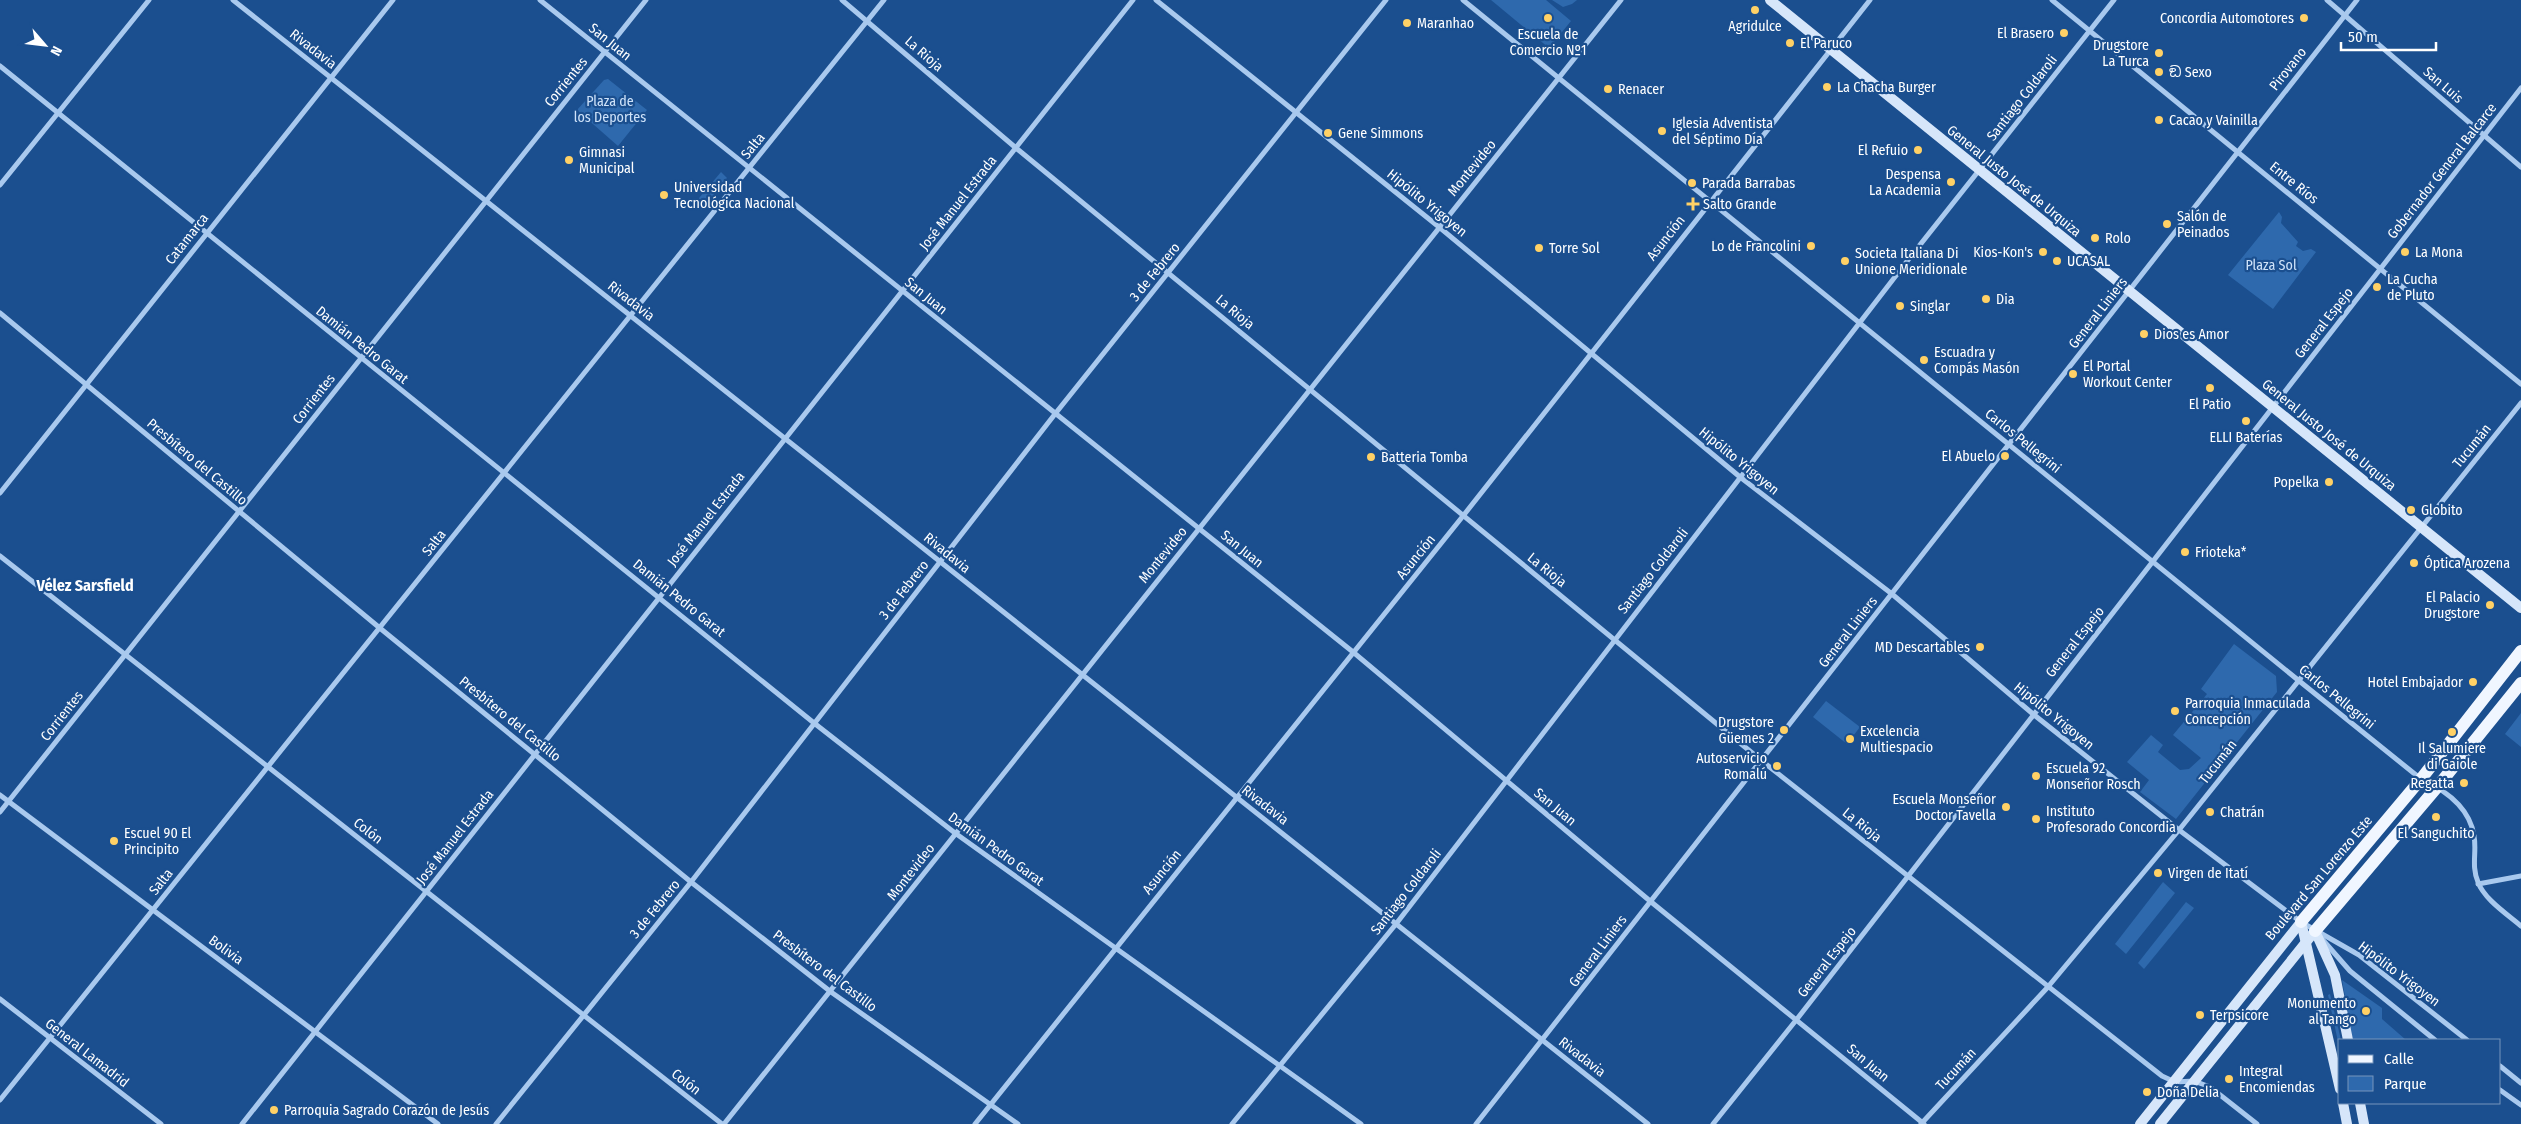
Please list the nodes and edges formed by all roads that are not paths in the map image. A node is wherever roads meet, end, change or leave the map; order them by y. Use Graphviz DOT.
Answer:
graph roads {
  1 [pos="149,0"];
  2 [pos="233,0"];
  3 [pos="393,0"];
  4 [pos="540,0"];
  5 [pos="646,0"];
  6 [pos="842,0"];
  7 [pos="884,0"];
  8 [pos="1133,0"];
  9 [pos="1156,0"];
  10 [pos="1386,0"];
  11 [pos="1463,0"];
  12 [pos="1621,0"];
  13 [pos="1770,0"];
  14 [pos="1870,0"];
  15 [pos="2052,0"];
  16 [pos="2114,0"];
  17 [pos="2327,0"];
  18 [pos="2357,0"];
  19 [pos="2345,15"];
  20 [pos="868,21"];
  21 [pos="2089,31"];
  22 [pos="1830,49"];
  23 [pos="605,52"];
  24 [pos="0,66"];
  25 [pos="331,78"];
  26 [pos="1559,78"];
  27 [pos="2521,88"];
  28 [pos="57,113"];
  29 [pos="1296,113"];
  30 [pos="2484,136"];
  31 [pos="1016,148"];
  32 [pos="2238,152"];
  33 [pos="2521,167"];
  34 [pos="749,169"];
  35 [pos="1979,171"];
  36 [pos="0,185"];
  37 [pos="1710,201"];
  38 [pos="486,202"];
  39 [pos="1439,227"];
  40 [pos="205,233"];
  41 [pos="2381,269"];
  42 [pos="1170,272"];
  43 [pos="2128,291"];
  44 [pos="902,292"];
  45 [pos="0,313"];
  46 [pos="630,314"];
  47 [pos="1859,323"];
  48 [pos="1591,353"];
  49 [pos="361,359"];
  50 [pos="2521,384"];
  51 [pos="86,385"];
  52 [pos="1311,388"];
  53 [pos="2521,403"];
  54 [pos="2272,406"];
  55 [pos="1055,414"];
  56 [pos="784,438"];
  57 [pos="2010,445"];
  58 [pos="504,473"];
  59 [pos="1740,477"];
  60 [pos="0,493"];
  61 [pos="239,512"];
  62 [pos="1463,516"];
  63 [pos="2421,526"];
  64 [pos="1198,529"];
  65 [pos="0,556"];
  66 [pos="2153,561"];
  67 [pos="940,562"];
  68 [pos="1892,594"];
  69 [pos="659,597"];
  70 [pos="2521,608"];
  71 [pos="380,629"];
  72 [pos="1614,639"];
  73 [pos="2521,651"];
  74 [pos="1353,652"];
  75 [pos="124,654"];
  76 [pos="1082,675"];
  77 [pos="2298,680"];
  78 [pos="2521,683"];
  79 [pos="2032,714"];
  80 [pos="814,723"];
  81 [pos="535,753"];
  82 [pos="1762,760"];
  83 [pos="267,766"];
  84 [pos="2422,779"];
  85 [pos="1506,781"];
  86 [pos="2438,786"];
  87 [pos="0,795"];
  88 [pos="1236,797"];
  89 [pos="9,801"];
  90 [pos="0,812"];
  91 [pos="2179,830"];
  92 [pos="955,834"];
  93 [pos="2521,876"];
  94 [pos="1908,877"];
  95 [pos="691,882"];
  96 [pos="2478,884"];
  97 [pos="426,891"];
  98 [pos="1650,901"];
  99 [pos="152,910"];
  100 [pos="2301,922"];
  101 [pos="1396,924"];
  102 [pos="2521,926"];
  103 [pos="2315,931"];
  104 [pos="2307,941"];
  105 [pos="1114,949"];
  106 [pos="2047,988"];
  107 [pos="831,992"];
  108 [pos="0,999"];
  109 [pos="583,1015"];
  110 [pos="1797,1019"];
  111 [pos="316,1030"];
  112 [pos="50,1038"];
  113 [pos="2348,1039"];
  114 [pos="2434,1039"];
  115 [pos="2466,1039"];
  116 [pos="1543,1041"];
  117 [pos="1280,1066"];
  118 [pos="2501,1067"];
  119 [pos="2338,1080"];
  120 [pos="2194,1081"];
  121 [pos="2176,1082"];
  122 [pos="2521,1083"];
  123 [pos="2501,1091"];
  124 [pos="0,1100"];
  125 [pos="2343,1104"];
  126 [pos="2360,1104"];
  127 [pos="991,1105"];
  128 [pos="2521,1106"];
  129 [pos="160,1124"];
  130 [pos="242,1124"];
  131 [pos="438,1124"];
  132 [pos="496,1124"];
  133 [pos="723,1124"];
  134 [pos="975,1124"];
  135 [pos="1018,1124"];
  136 [pos="1232,1124"];
  137 [pos="1361,1124"];
  138 [pos="1476,1124"];
  139 [pos="1648,1124"];
  140 [pos="1713,1124"];
  141 [pos="1922,1124"];
  142 [pos="2140,1124"];
  143 [pos="2160,1124"];
  144 [pos="2257,1124"];
  145 [pos="2347,1124"];
  146 [pos="2364,1124"];
  1 -- 28 [label="street"];
  2 -- 25 [label="street, Rivadavia"];
  3 -- 25 [label="street, Catamarca"];
  4 -- 23 [label="street, San Juan"];
  5 -- 23 [label="street, Corrientes"];
  6 -- 20 [label="street, La Rioja"];
  7 -- 20 [label="street, Salta"];
  8 -- 31 [label="street, José Manuel Estrada"];
  9 -- 29 [label="street, Hipólito Yrigoyen"];
  10 -- 29 [label="street, 3 de Febrero"];
  11 -- 26 [label="street, Carlos Pellegrini"];
  12 -- 26 [label="street, Montevideo"];
  13 -- 22 [label="street, General Justo José de Urquiza"];
  14 -- 22 [label="street, Asunción"];
  15 -- 21 [label="street, Entre Ríos"];
  16 -- 21 [label="street, Santiago Coldaroli"];
  17 -- 19 [label="street, San Luis"];
  18 -- 19 [label="street, Pirovano"];
  19 -- 30 [label="street, San Luis"];
  19 -- 32 [label="street, Pirovano"];
  20 -- 31 [label="street, La Rioja"];
  20 -- 34 [label="street, Salta"];
  21 -- 32 [label="street, Entre Ríos"];
  21 -- 35 [label="street, Santiago Coldaroli"];
  22 -- 35 [label="street, General Justo José de Urquiza"];
  22 -- 37 [label="street, Asunción"];
  23 -- 34 [label="street, San Juan"];
  23 -- 38 [label="street, Corrientes"];
  24 -- 28 [label="street, Damián Pedro Garat"];
  25 -- 38 [label="street, Rivadavia"];
  25 -- 40 [label="street, Catamarca"];
  26 -- 37 [label="street, Carlos Pellegrini"];
  26 -- 39 [label="street, Montevideo"];
  27 -- 30 [label="street, Gobernador General Balcarce"];
  28 -- 36 [label="street"];
  28 -- 40 [label="street, Damián Pedro Garat"];
  29 -- 39 [label="street, Hipólito Yrigoyen"];
  29 -- 42 [label="street, 3 de Febrero"];
  30 -- 33 [label="street, San Luis"];
  30 -- 41 [label="street, Gobernador General Balcarce"];
  31 -- 42 [label="street, La Rioja"];
  31 -- 44 [label="street, José Manuel Estrada"];
  32 -- 41 [label="street, Entre Ríos"];
  32 -- 43 [label="street, General Liniers"];
  34 -- 44 [label="street, San Juan"];
  34 -- 46 [label="street, Salta"];
  35 -- 43 [label="street, General Justo José de Urquiza"];
  35 -- 47 [label="street, Santiago Coldaroli"];
  37 -- 47 [label="street, Carlos Pellegrini"];
  37 -- 48 [label="street, Asunción"];
  38 -- 46 [label="street, Rivadavia"];
  38 -- 49 [label="street, Corrientes"];
  39 -- 48 [label="street, Hipólito Yrigoyen"];
  39 -- 52 [label="street, Montevideo"];
  40 -- 49 [label="street, Damián Pedro Garat"];
  40 -- 51 [label="street, Catamarca"];
  41 -- 50 [label="street, Entre Ríos"];
  41 -- 54 [label="street, General Espejo"];
  42 -- 52 [label="street, La Rioja"];
  42 -- 55 [label="street, 3 de Febrero"];
  43 -- 54 [label="street, General Justo José de Urquiza"];
  43 -- 57 [label="street, General Liniers"];
  44 -- 55 [label="street, San Juan"];
  44 -- 56 [label="street, José Manuel Estrada"];
  45 -- 51 [label="street, Presbítero del Castillo"];
  46 -- 56 [label="street, Rivadavia"];
  46 -- 58 [label="street, Salta"];
  47 -- 57 [label="street, Carlos Pellegrini"];
  47 -- 59 [label="street, Santiago Coldaroli"];
  48 -- 59 [label="street, Hipólito Yrigoyen"];
  48 -- 62 [label="street, Asunción"];
  49 -- 58 [label="street, Damián Pedro Garat"];
  49 -- 61 [label="street, Corrientes"];
  51 -- 60 [label="street, Catamarca"];
  51 -- 61 [label="street, Presbítero del Castillo"];
  52 -- 62 [label="street, La Rioja"];
  52 -- 64 [label="street, Montevideo"];
  53 -- 63 [label="street, Tucumán"];
  54 -- 63 [label="street, General Justo José de Urquiza"];
  54 -- 66 [label="street, General Espejo"];
  55 -- 64 [label="street, San Juan"];
  55 -- 67 [label="street, 3 de Febrero"];
  56 -- 67 [label="street, Rivadavia"];
  56 -- 69 [label="street, José Manuel Estrada"];
  57 -- 66 [label="street, Carlos Pellegrini"];
  57 -- 68 [label="street, General Liniers"];
  58 -- 69 [label="street, Damián Pedro Garat"];
  58 -- 71 [label="street, Salta"];
  59 -- 68 [label="street, Hipólito Yrigoyen"];
  59 -- 72 [label="street, Santiago Coldaroli"];
  61 -- 71 [label="street, Presbítero del Castillo"];
  61 -- 75 [label="street, Corrientes"];
  62 -- 72 [label="street, La Rioja"];
  62 -- 74 [label="street, Asunción"];
  63 -- 70 [label="street, General Justo José de Urquiza"];
  63 -- 77 [label="street, Tucumán"];
  64 -- 74 [label="street, San Juan"];
  64 -- 76 [label="street, Montevideo"];
  65 -- 75 [label="street, Colón"];
  66 -- 77 [label="street, Carlos Pellegrini"];
  66 -- 79 [label="street, General Espejo"];
  67 -- 76 [label="street, Rivadavia"];
  67 -- 80 [label="street, 3 de Febrero"];
  68 -- 79 [label="street, Hipólito Yrigoyen"];
  68 -- 82 [label="street, General Liniers"];
  69 -- 80 [label="street, Damián Pedro Garat"];
  69 -- 81 [label="street, José Manuel Estrada"];
  71 -- 81 [label="street, Presbítero del Castillo"];
  71 -- 83 [label="street, Salta"];
  72 -- 82 [label="street, La Rioja"];
  72 -- 85 [label="street, Santiago Coldaroli"];
  73 -- 84 [label="main road, Boulevard San Lorenzo Este"];
  74 -- 85 [label="street, San Juan"];
  74 -- 88 [label="street, Asunción"];
  75 -- 83 [label="street, Colón"];
  75 -- 89 [label="street, Corrientes"];
  76 -- 88 [label="street, Rivadavia"];
  76 -- 92 [label="street, Montevideo"];
  77 -- 84 [label="street, Carlos Pellegrini"];
  77 -- 91 [label="street, Tucumán"];
  78 -- 86 [label="main road"];
  79 -- 91 [label="street, Hipólito Yrigoyen"];
  79 -- 94 [label="street, General Espejo"];
  80 -- 92 [label="street, Damián Pedro Garat"];
  80 -- 95 [label="street, 3 de Febrero"];
  81 -- 95 [label="street, Presbítero del Castillo"];
  81 -- 97 [label="street, José Manuel Estrada"];
  82 -- 94 [label="street, La Rioja"];
  82 -- 98 [label="street, General Liniers"];
  83 -- 97 [label="street, Colón"];
  83 -- 99 [label="street, Salta"];
  84 -- 86 [label="street, Carlos Pellegrini"];
  84 -- 100 [label="main road, Boulevard San Lorenzo Este"];
  85 -- 98 [label="street, San Juan"];
  85 -- 101 [label="street, Santiago Coldaroli"];
  86 -- 96 [label="street, Carlos Pellegrini"];
  86 -- 103 [label="main road"];
  87 -- 89 [label="street, Bolivia"];
  88 -- 101 [label="street, Rivadavia"];
  88 -- 105 [label="street, Asunción"];
  89 -- 90 [label="street, Corrientes"];
  89 -- 99 [label="street, Bolivia"];
  91 -- 100 [label="street, Hipólito Yrigoyen"];
  91 -- 106 [label="street, Tucumán"];
  92 -- 105 [label="street, Damián Pedro Garat"];
  92 -- 107 [label="street, Montevideo"];
  93 -- 96 [label="street"];
  94 -- 106 [label="street, La Rioja"];
  94 -- 110 [label="street, General Espejo"];
  95 -- 107 [label="street, Presbítero del Castillo"];
  95 -- 109 [label="street, 3 de Febrero"];
  96 -- 102 [label="street"];
  97 -- 109 [label="street, Colón"];
  97 -- 111 [label="street, José Manuel Estrada"];
  98 -- 110 [label="street, San Juan"];
  98 -- 116 [label="street, General Liniers"];
  99 -- 111 [label="street, Bolivia"];
  99 -- 112 [label="street, Salta"];
  100 -- 103 [label="street, Hipólito Yrigoyen"];
  100 -- 104 [label="street"];
  100 -- 121 [label="street, Boulevard San Lorenzo Este"];
  101 -- 116 [label="street, Rivadavia"];
  101 -- 117 [label="street, Santiago Coldaroli"];
  103 -- 104 [label="street"];
  103 -- 113 [label="street"];
  103 -- 114 [label="street, Hipólito Yrigoyen"];
  103 -- 115 [label="street, Hipólito Yrigoyen"];
  104 -- 119 [label="street"];
  104 -- 120 [label="street"];
  105 -- 117 [label="street, Damián Pedro Garat"];
  105 -- 127 [label="street, Asunción"];
  106 -- 121 [label="street, La Rioja"];
  106 -- 141 [label="street, Tucumán"];
  107 -- 127 [label="street, Presbítero del Castillo"];
  107 -- 133 [label="street, Montevideo"];
  108 -- 112 [label="street, General Lamadrid"];
  109 -- 132 [label="street, 3 de Febrero"];
  109 -- 133 [label="street, Colón"];
  110 -- 140 [label="street, General Espejo"];
  110 -- 141 [label="street, San Juan"];
  111 -- 130 [label="street, José Manuel Estrada"];
  111 -- 131 [label="street, Bolivia"];
  112 -- 124 [label="street, Salta"];
  112 -- 129 [label="street, General Lamadrid"];
  116 -- 138 [label="street, General Liniers"];
  116 -- 139 [label="street, Rivadavia"];
  117 -- 136 [label="street, Santiago Coldaroli"];
  117 -- 137 [label="street, Damián Pedro Garat"];
  118 -- 122 [label="street"];
  120 -- 121 [label="street"];
  120 -- 143 [label="street"];
  120 -- 144 [label="street"];
  121 -- 142 [label="street, Boulevard San Lorenzo Este"];
  123 -- 128 [label="street"];
  125 -- 145 [label="street"];
  126 -- 146 [label="street"];
  127 -- 134 [label="street, Asunción"];
  127 -- 135 [label="street, Presbítero del Castillo"];
}
